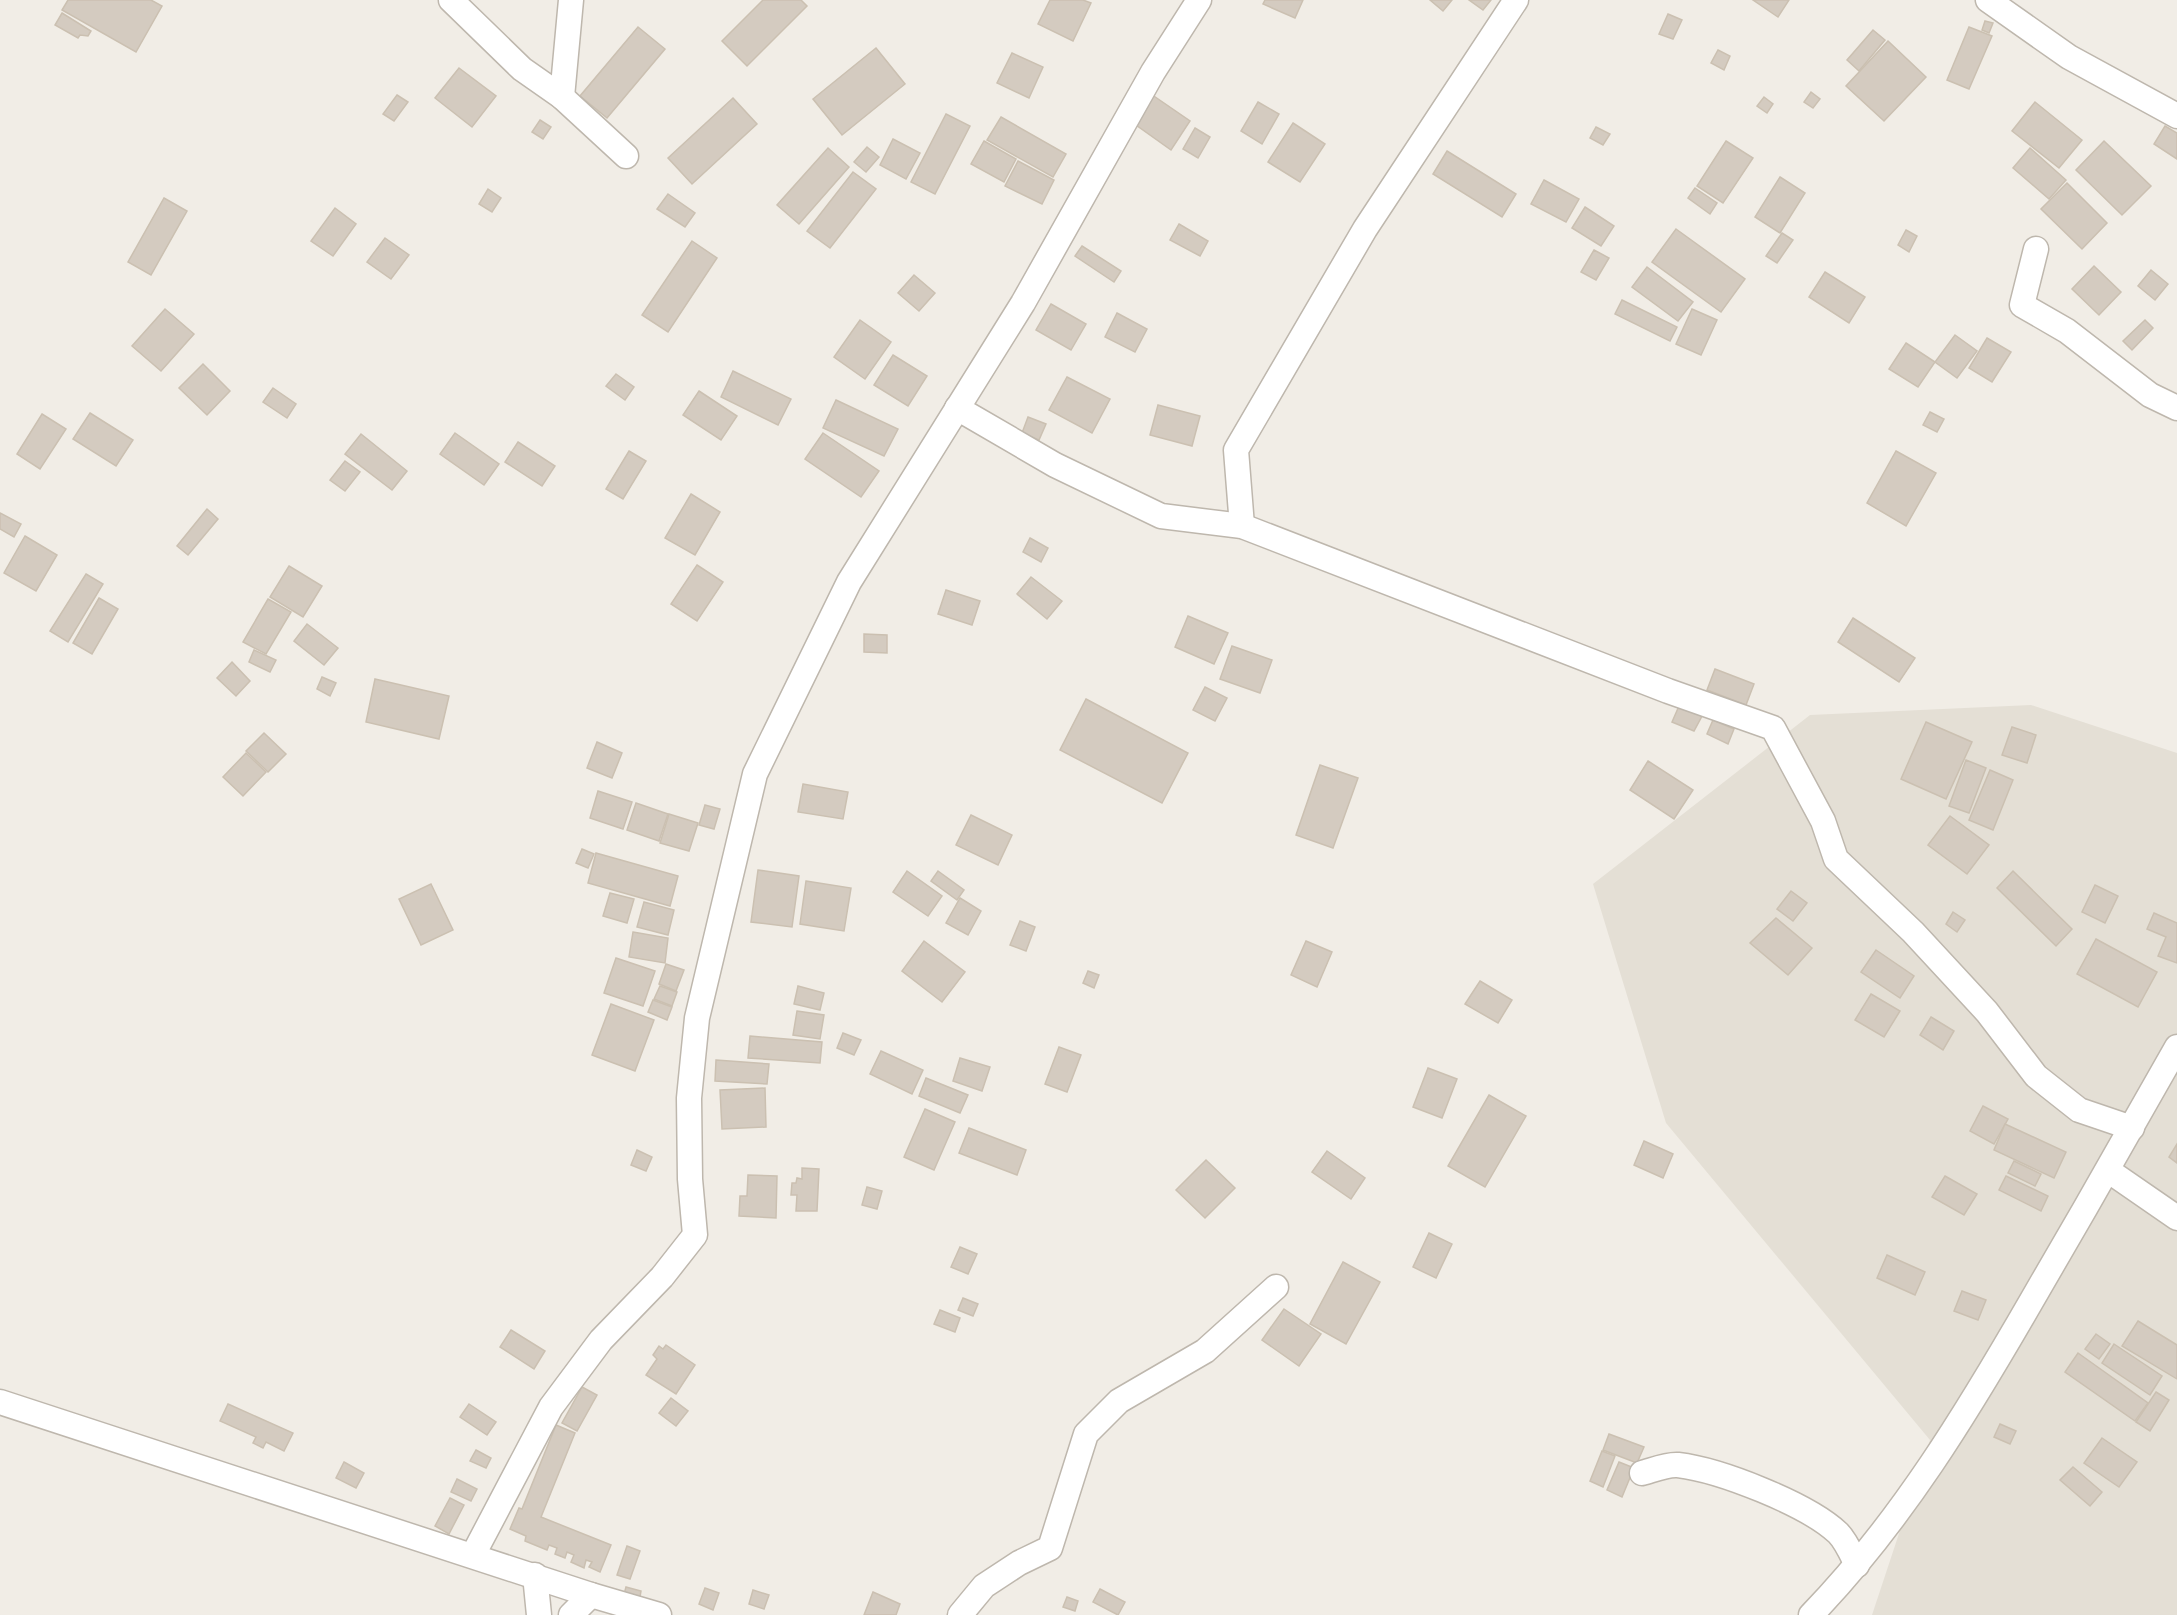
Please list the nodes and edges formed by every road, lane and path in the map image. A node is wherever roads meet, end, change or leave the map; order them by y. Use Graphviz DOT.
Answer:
graph roads {
  1 [pos="451,0"];
  2 [pos="571,0"];
  3 [pos="1199,0"];
  4 [pos="1516,0"];
  5 [pos="1988,0"];
  6 [pos="562,97"];
  7 [pos="2177,116"];
  8 [pos="626,156"];
  9 [pos="2036,249"];
  10 [pos="957,408"];
  11 [pos="2177,408"];
  12 [pos="1242,526"];
  13 [pos="2177,1047"];
  14 [pos="2132,1128"];
  15 [pos="2109,1171"];
  16 [pos="2177,1218"];
  17 [pos="1276,1287"];
  18 [pos="0,1402"];
  19 [pos="1642,1473"];
  20 [pos="473,1555"];
  21 [pos="1857,1565"];
  22 [pos="535,1575"];
  23 [pos="591,1595"];
  24 [pos="539,1615"];
  25 [pos="571,1615"];
  26 [pos="659,1615"];
  27 [pos="960,1615"];
  28 [pos="1811,1615"];
  1 -- 6 [label="street"];
  2 -- 6 [label="street"];
  3 -- 10 [label="street"];
  4 -- 12 [label="street"];
  5 -- 7 [label="street"];
  6 -- 8 [label="street"];
  9 -- 11 [label="street"];
  10 -- 12 [label="street"];
  10 -- 20 [label="street"];
  12 -- 14 [label="street"];
  13 -- 14 [label="street"];
  14 -- 15 [label="street"];
  15 -- 16 [label="street"];
  15 -- 21 [label="street"];
  17 -- 27 [label="street"];
  18 -- 20 [label="street"];
  19 -- 21 [label="street"];
  20 -- 22 [label="street"];
  21 -- 28 [label="street"];
  22 -- 23 [label="street"];
  22 -- 24 [label="street"];
  23 -- 25 [label="street"];
  23 -- 26 [label="street"];
}
